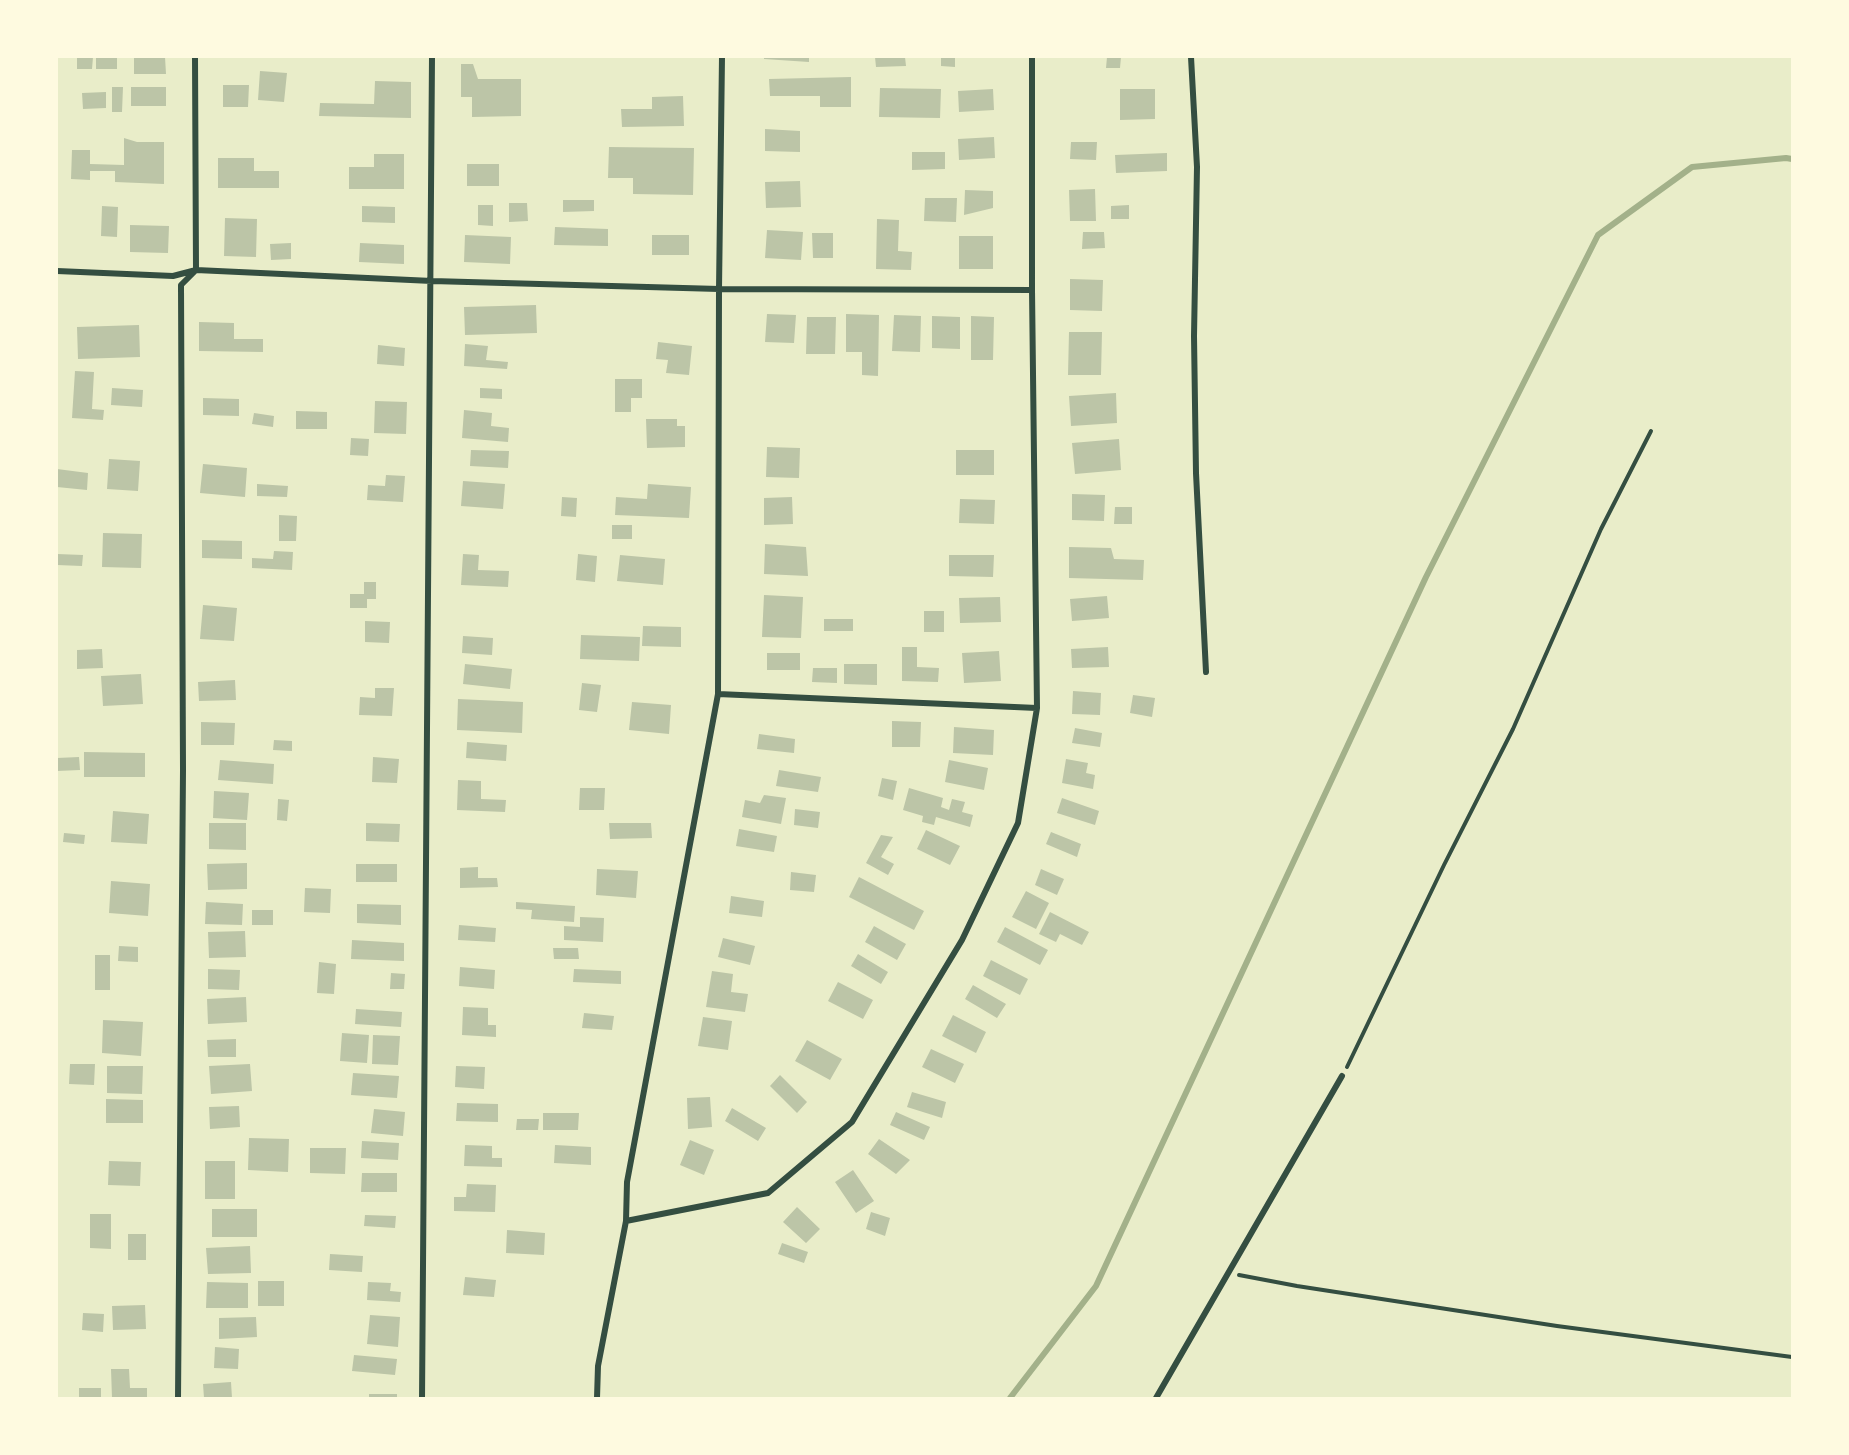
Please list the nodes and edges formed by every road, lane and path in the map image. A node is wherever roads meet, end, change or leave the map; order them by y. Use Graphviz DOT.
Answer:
graph roads {
  1 [pos="195,57"];
  2 [pos="432,57"];
  3 [pos="722,57"];
  4 [pos="1032,57"];
  5 [pos="1191,57"];
  6 [pos="196,270"];
  7 [pos="57,272"];
  8 [pos="432,281"];
  9 [pos="719,289"];
  10 [pos="1032,290"];
  11 [pos="1651,431"];
  12 [pos="1206,672"];
  13 [pos="718,694"];
  14 [pos="1037,708"];
  15 [pos="1342,1076"];
  16 [pos="626,1221"];
  17 [pos="1229,1273"];
  18 [pos="1792,1358"];
  19 [pos="178,1398"];
  20 [pos="422,1398"];
  21 [pos="597,1398"];
  22 [pos="1156,1398"];
  1 -- 6 [label="street"];
  2 -- 8 [label="street"];
  3 -- 9 [label="street"];
  4 -- 10 [label="street"];
  5 -- 12 [label="street"];
  6 -- 7 [label="street"];
  6 -- 8 [label="street"];
  6 -- 19 [label="street"];
  8 -- 9 [label="street"];
  8 -- 20 [label="street"];
  9 -- 10 [label="street"];
  9 -- 13 [label="street"];
  10 -- 14 [label="street"];
  11 -- 15 [label="path"];
  13 -- 14 [label="street"];
  13 -- 16 [label="street"];
  14 -- 16 [label="street"];
  15 -- 17 [label="street"];
  16 -- 21 [label="street"];
  17 -- 18 [label="path"];
  17 -- 22 [label="street"];
}
